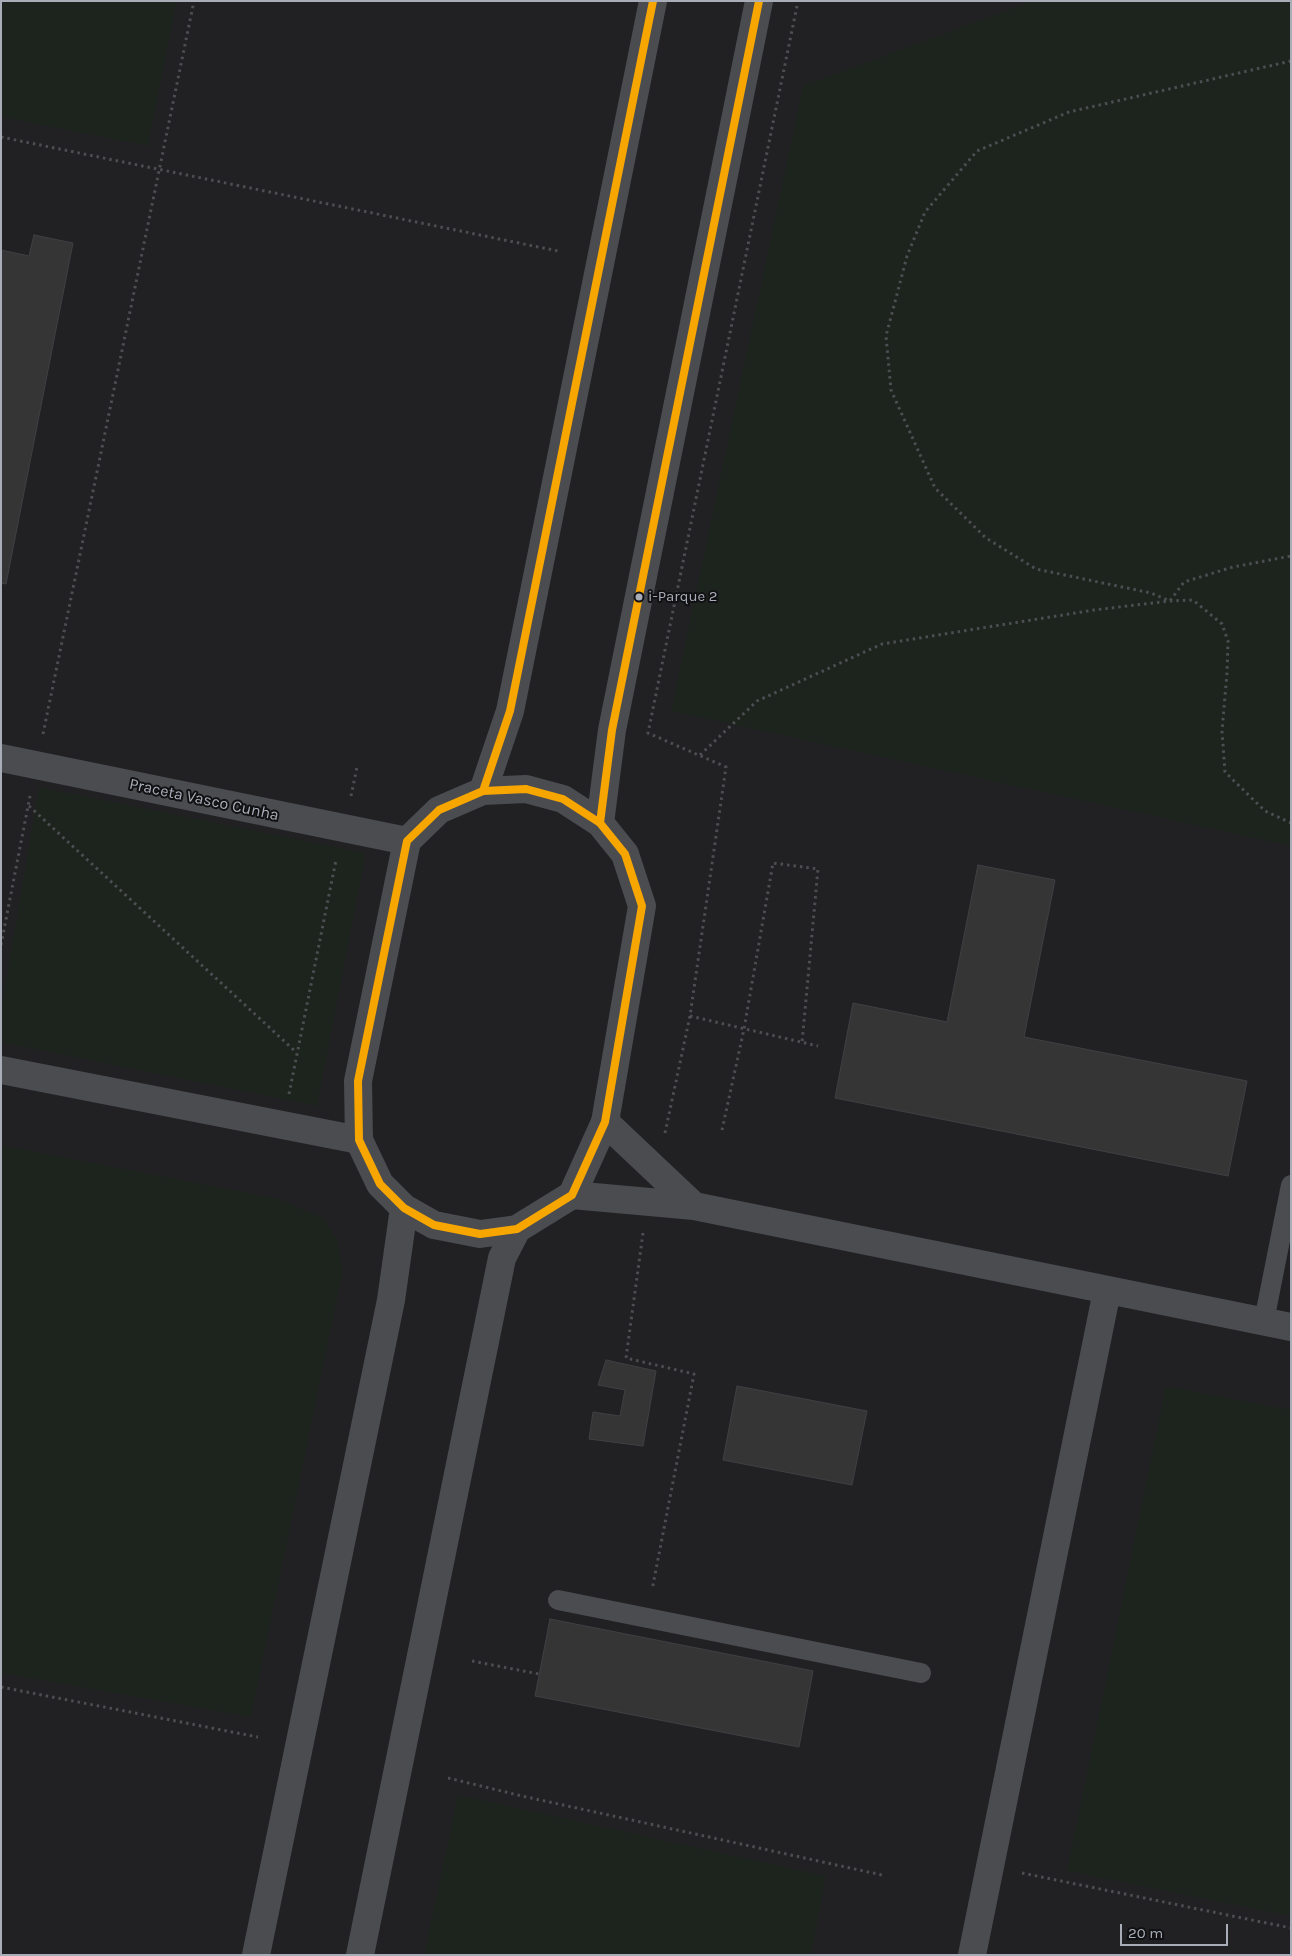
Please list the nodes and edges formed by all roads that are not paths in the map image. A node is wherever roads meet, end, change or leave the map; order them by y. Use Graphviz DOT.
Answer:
graph roads {
  1 [pos="653,1"];
  2 [pos="760,1"];
  3 [pos="1,758"];
  4 [pos="484,791"];
  5 [pos="600,823"];
  6 [pos="407,841"];
  7 [pos="1,1070"];
  8 [pos="605,1122"];
  9 [pos="359,1140"];
  10 [pos="1291,1185"];
  11 [pos="572,1195"];
  12 [pos="694,1206"];
  13 [pos="404,1208"];
  14 [pos="518,1229"];
  15 [pos="1106,1291"];
  16 [pos="1264,1322"];
  17 [pos="1291,1327"];
  18 [pos="558,1600"];
  19 [pos="921,1673"];
  20 [pos="256,1955"];
  21 [pos="360,1955"];
  22 [pos="972,1955"];
  1 -- 4 [label="street"];
  2 -- 5 [label="street"];
  3 -- 6 [label="street, Praceta Vasco Cunha"];
  4 -- 5 [label="street"];
  4 -- 6 [label="street"];
  5 -- 8 [label="street"];
  6 -- 9 [label="street"];
  7 -- 9 [label="street"];
  8 -- 11 [label="street"];
  8 -- 12 [label="street"];
  9 -- 13 [label="street"];
  10 -- 16 [label="lane"];
  11 -- 12 [label="street"];
  11 -- 14 [label="street"];
  12 -- 15 [label="street"];
  13 -- 14 [label="street"];
  13 -- 20 [label="street"];
  14 -- 21 [label="street"];
  15 -- 16 [label="street"];
  15 -- 22 [label="street"];
  16 -- 17 [label="street"];
  18 -- 19 [label="lane"];
}
